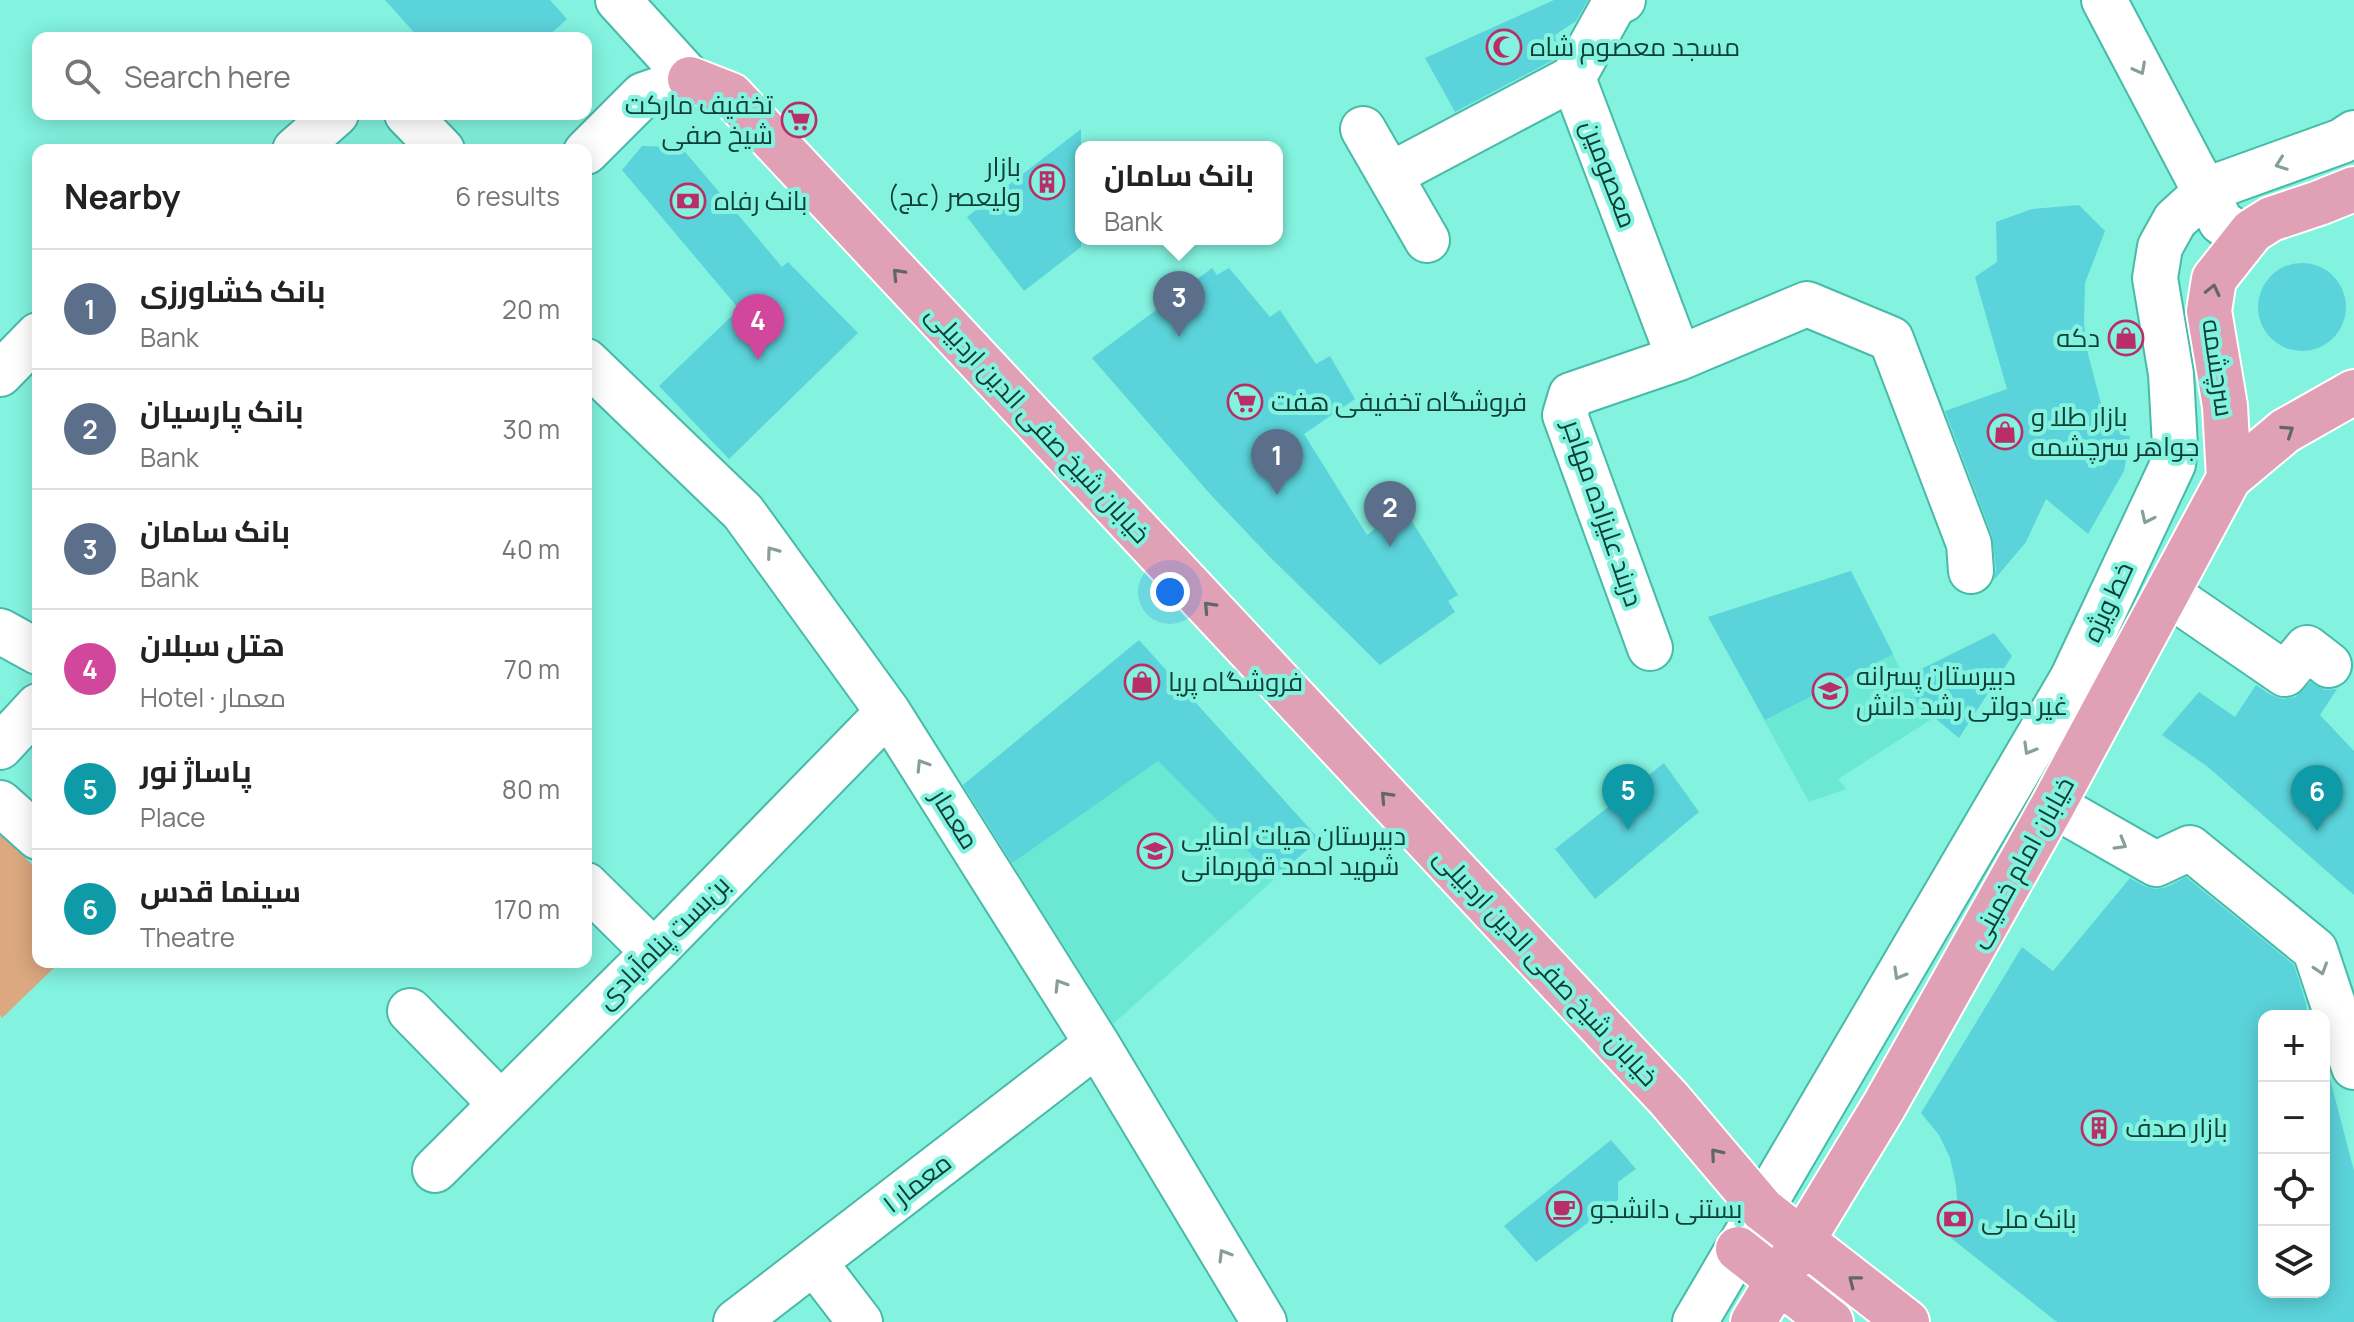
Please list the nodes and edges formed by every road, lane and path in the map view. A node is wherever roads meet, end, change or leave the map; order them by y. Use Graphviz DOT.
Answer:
graph roads {
  1 [pos="618,0"];
  2 [pos="1623,0"];
  3 [pos="2104,0"];
  4 [pos="1573,78"];
  5 [pos="690,79"];
  6 [pos="329,120"];
  7 [pos="413,120"];
  8 [pos="1363,129"];
  9 [pos="2354,133"];
  10 [pos="302,144"];
  11 [pos="436,144"];
  12 [pos="592,146"];
  13 [pos="1390,175"];
  14 [pos="2354,189"];
  15 [pos="2206,193"];
  16 [pos="2248,234"];
  17 [pos="1427,240"];
  18 [pos="32,341"];
  19 [pos="1679,358"];
  20 [pos="592,367"];
  21 [pos="0,374"];
  22 [pos="2354,392"];
  23 [pos="2223,489"];
  24 [pos="1971,571"];
  25 [pos="2175,599"];
  26 [pos="0,631"];
  27 [pos="1650,648"];
  28 [pos="32,649"];
  29 [pos="2329,665"];
  30 [pos="32,712"];
  31 [pos="888,712"];
  32 [pos="0,747"];
  33 [pos="0,803"];
  34 [pos="2060,809"];
  35 [pos="32,832"];
  36 [pos="592,891"];
  37 [pos="654,952"];
  38 [pos="410,1011"];
  39 [pos="1097,1044"];
  40 [pos="2354,1067"];
  41 [pos="501,1104"];
  42 [pos="435,1170"];
  43 [pos="1763,1210"];
  44 [pos="1802,1240"];
  45 [pos="1738,1249"];
  46 [pos="814,1262"];
  47 [pos="1778,1281"];
  48 [pos="1257,1319"];
  49 [pos="736,1322"];
  50 [pos="860,1322"];
  51 [pos="1695,1322"];
  52 [pos="1753,1322"];
  53 [pos="1831,1322"];
  54 [pos="1907,1322"];
  1 -- 5 [label="street"];
  2 -- 4 [label="street"];
  3 -- 15 [label="street, one-way"];
  4 -- 13 [label="street"];
  4 -- 19 [label="street, معصومین"];
  5 -- 12 [label="street"];
  43 -- 5 [label="main road, خیابان شیخ صفی الدین اردبیلی, one-way"];
  6 -- 10 [label="street"];
  7 -- 11 [label="street"];
  8 -- 13 [label="street"];
  9 -- 15 [label="street, خط ویژه, one-way"];
  13 -- 17 [label="street"];
  14 -- 16 [label="main road, سرچشمه"];
  15 -- 16 [label="street"];
  15 -- 43 [label="street, خط ویژه, one-way"];
  23 -- 16 [label="main road, سرچشمه, one-way"];
  18 -- 21 [label="street"];
  19 -- 24 [label="street"];
  19 -- 27 [label="street, دربند علیزاده مهاجر"];
  31 -- 20 [label="street, معمار, one-way"];
  23 -- 22 [label="main road, one-way"];
  23 -- 25 [label="main road, خیابان امام خمینی"];
  25 -- 29 [label="street"];
  25 -- 34 [label="main road, خیابان امام خمینی"];
  26 -- 28 [label="street"];
  30 -- 32 [label="street"];
  31 -- 37 [label="street, بن‌بست پناه‌آبادی"];
  39 -- 31 [label="street, معمار, one-way"];
  33 -- 35 [label="street"];
  34 -- 40 [label="street, one-way"];
  34 -- 44 [label="main road, خیابان امام خمینی"];
  36 -- 37 [label="street"];
  37 -- 41 [label="street, بن‌بست پناه‌آبادی"];
  38 -- 41 [label="street"];
  39 -- 46 [label="street, معمار ۱"];
  48 -- 39 [label="street, معمار, one-way"];
  41 -- 42 [label="street, بن‌بست پناه‌آبادی"];
  43 -- 44 [label="main road, خیابان شیخ صفی الدین اردبیلی"];
  43 -- 45 [label="street, خط ویژه"];
  44 -- 47 [label="main road, خیابان امام خمینی"];
  54 -- 44 [label="main road, خیابان شیخ صفی الدین اردبیلی, one-way"];
  45 -- 47 [label="main road"];
  45 -- 51 [label="street"];
  46 -- 49 [label="street, معمار ۱"];
  46 -- 50 [label="street"];
  47 -- 52 [label="main road"];
  47 -- 53 [label="main road"];
}
